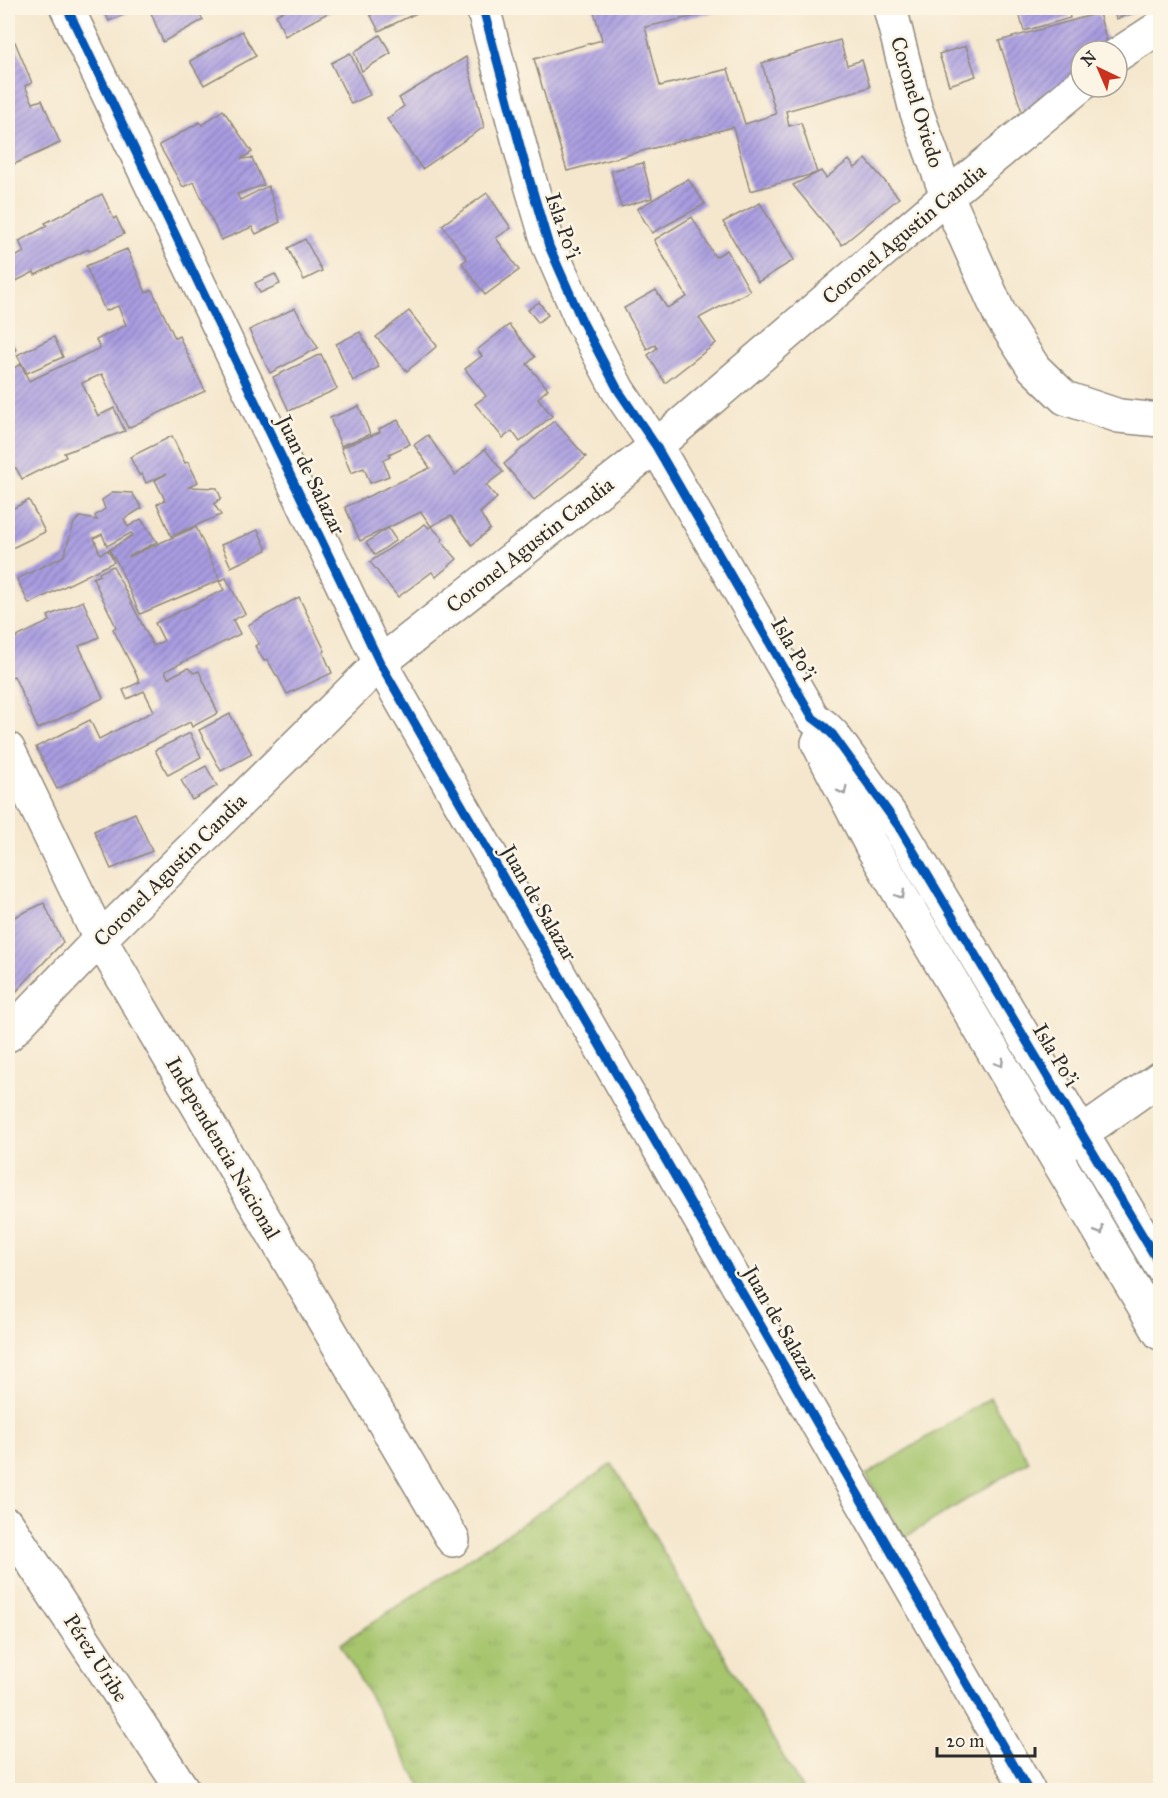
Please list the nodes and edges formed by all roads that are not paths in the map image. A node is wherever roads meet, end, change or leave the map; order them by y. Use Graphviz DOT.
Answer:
graph roads {
  1 [pos="67,8"];
  2 [pos="483,8"];
  3 [pos="890,8"];
  4 [pos="1161,27"];
  5 [pos="1129,48"];
  6 [pos="1069,95"];
  7 [pos="947,196"];
  8 [pos="1161,420"];
  9 [pos="656,446"];
  10 [pos="380,663"];
  11 [pos="813,718"];
  12 [pos="8,748"];
  13 [pos="100,939"];
  14 [pos="8,1035"];
  15 [pos="1161,1078"];
  16 [pos="1082,1134"];
  17 [pos="1054,1154"];
  18 [pos="1161,1265"];
  19 [pos="1161,1333"];
  20 [pos="8,1525"];
  21 [pos="453,1540"];
  22 [pos="183,1791"];
  23 [pos="1028,1791"];
  1 -- 10 [label="street, Juan de Salazar"];
  2 -- 9 [label="street, Isla Po'i"];
  3 -- 7 [label="street, Coronel Oviedo"];
  4 -- 5 [label="street"];
  6 -- 7 [label="street, Coronel Agustin Candia"];
  7 -- 8 [label="street, Coronel Oviedo"];
  7 -- 9 [label="street, Coronel Agustin Candia"];
  9 -- 10 [label="street, Coronel Agustin Candia"];
  9 -- 11 [label="street, Isla Po'i"];
  10 -- 13 [label="street, Coronel Agustin Candia"];
  10 -- 23 [label="street, Juan de Salazar"];
  11 -- 16 [label="street, Isla Po'i"];
  11 -- 17 [label="street, Isla Po'i, one-way"];
  12 -- 13 [label="street, Independencia Nacional"];
  13 -- 14 [label="street, Coronel Agustin Candia"];
  13 -- 21 [label="street, Independencia Nacional"];
  15 -- 16 [label="street"];
  16 -- 17 [label="street"];
  16 -- 18 [label="street, Isla Po'i"];
  17 -- 19 [label="street, Isla Po'i, one-way"];
  20 -- 22 [label="street, Pérez Uribe"];
}
